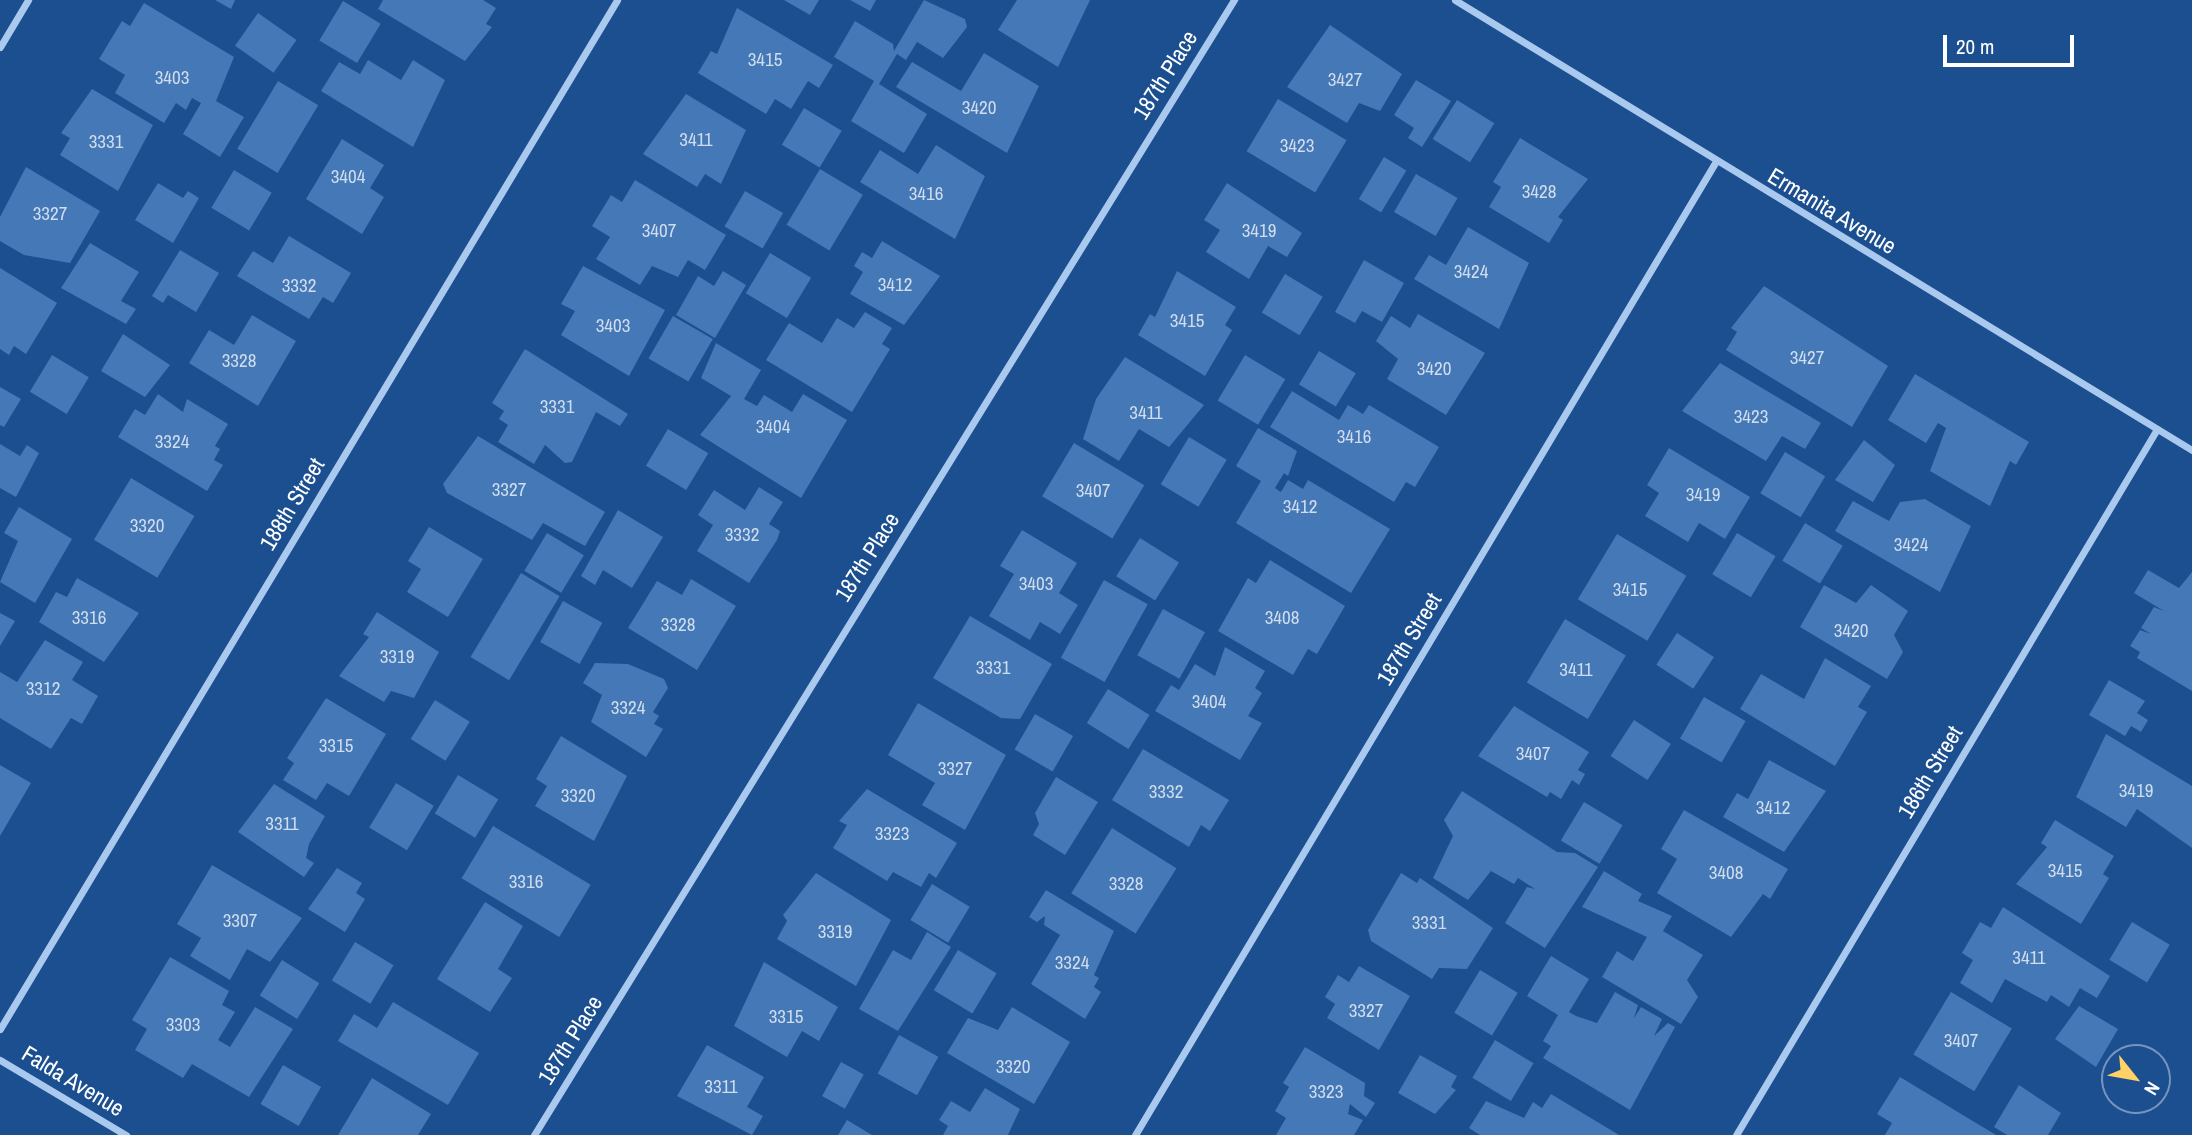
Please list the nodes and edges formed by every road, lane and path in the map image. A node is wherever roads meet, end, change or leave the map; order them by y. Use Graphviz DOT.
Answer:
graph roads {
  1 [pos="28,0"];
  2 [pos="617,0"];
  3 [pos="1234,0"];
  4 [pos="1455,0"];
  5 [pos="0,47"];
  6 [pos="1715,163"];
  7 [pos="2157,429"];
  8 [pos="2192,450"];
  9 [pos="0,1028"];
  10 [pos="0,1060"];
  11 [pos="126,1135"];
  12 [pos="534,1135"];
  13 [pos="1135,1135"];
  14 [pos="1736,1135"];
  1 -- 5 [label="street"];
  2 -- 9 [label="street, 188th Street"];
  3 -- 12 [label="street, 187th Place"];
  4 -- 6 [label="street, Ermanita Avenue"];
  6 -- 7 [label="street, Ermanita Avenue"];
  6 -- 13 [label="street, 187th Street"];
  7 -- 8 [label="street, Ermanita Avenue"];
  7 -- 14 [label="street, 186th Street"];
  10 -- 11 [label="street, Falda Avenue"];
}
